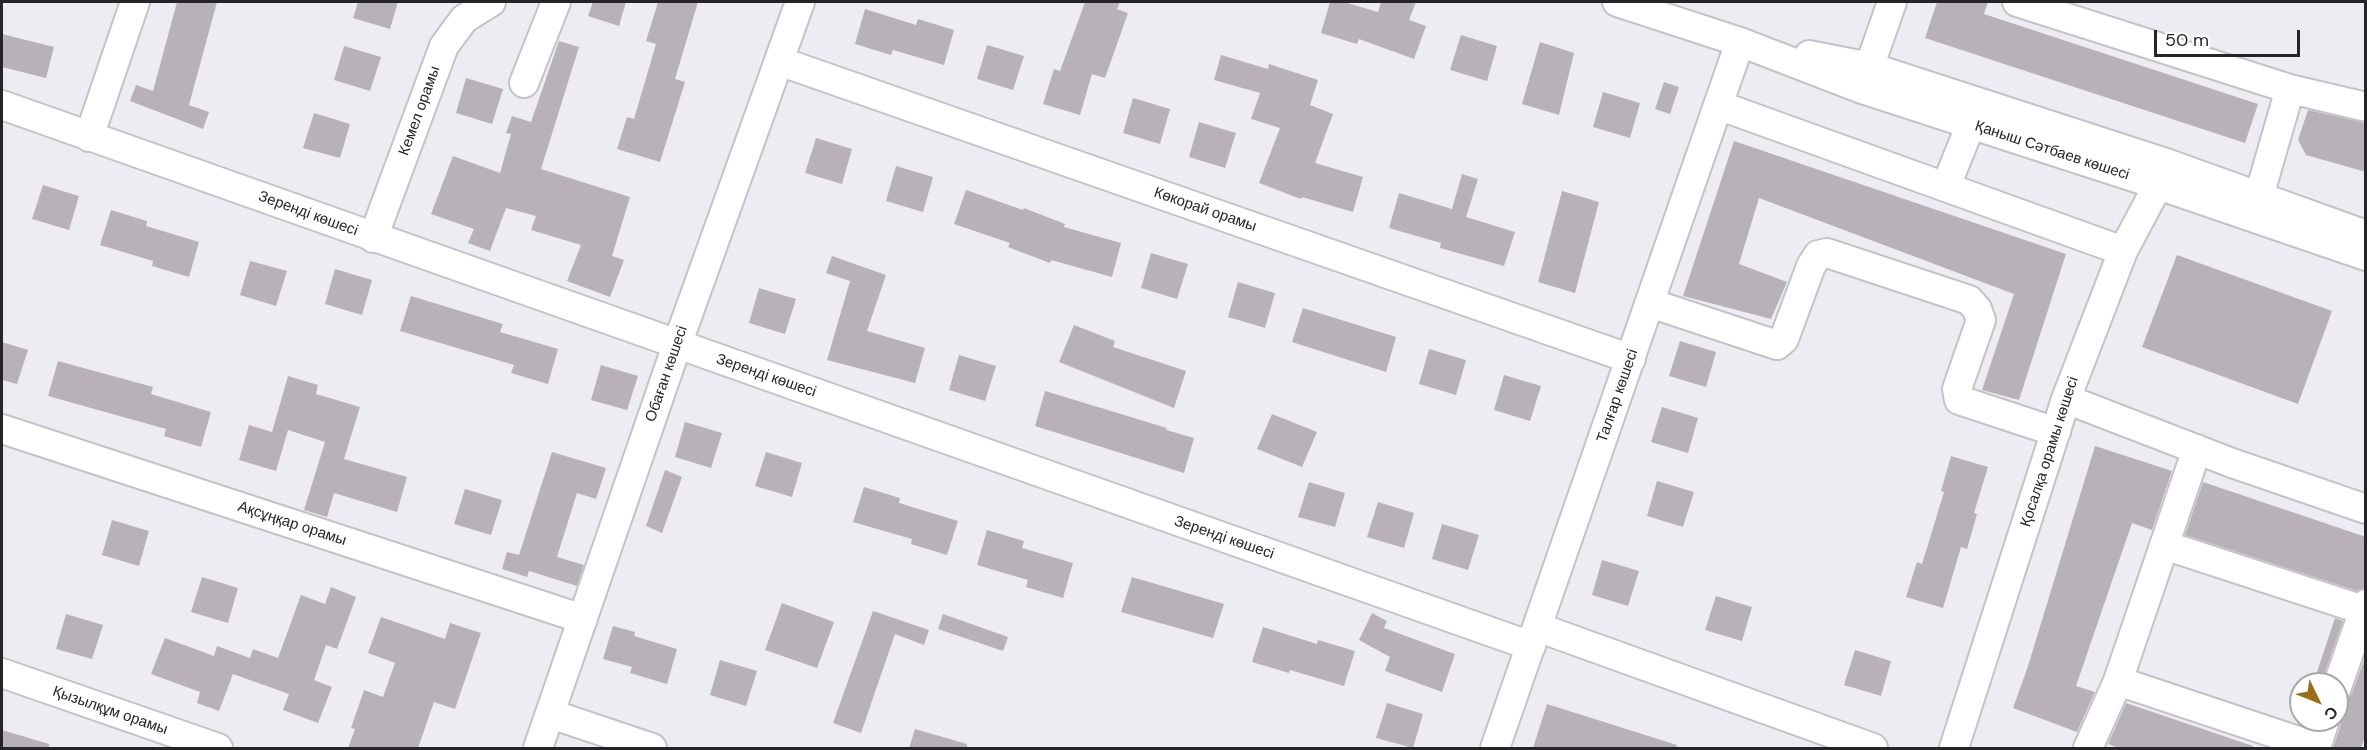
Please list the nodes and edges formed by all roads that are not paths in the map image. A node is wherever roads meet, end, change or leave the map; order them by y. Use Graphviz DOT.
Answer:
graph roads {
  1 [pos="135,2"];
  2 [pos="491,2"];
  3 [pos="556,2"];
  4 [pos="800,2"];
  5 [pos="1617,2"];
  6 [pos="1892,2"];
  7 [pos="2017,2"];
  8 [pos="1740,42"];
  9 [pos="779,61"];
  10 [pos="1866,78"];
  11 [pos="524,83"];
  12 [pos="2290,89"];
  13 [pos="2,105"];
  14 [pos="1718,105"];
  15 [pos="2366,107"];
  16 [pos="1971,124"];
  17 [pos="89,137"];
  18 [pos="2162,174"];
  19 [pos="1946,186"];
  20 [pos="2259,196"];
  21 [pos="2366,235"];
  22 [pos="373,238"];
  23 [pos="2123,251"];
  24 [pos="2366,256"];
  25 [pos="1650,303"];
  26 [pos="677,345"];
  27 [pos="1630,359"];
  28 [pos="2066,399"];
  29 [pos="2,429"];
  30 [pos="2055,432"];
  31 [pos="2197,449"];
  32 [pos="2366,508"];
  33 [pos="2164,545"];
  34 [pos="2364,607"];
  35 [pos="583,619"];
  36 [pos="1534,637"];
  37 [pos="2342,672"];
  38 [pos="2,673"];
  39 [pos="2118,681"];
  40 [pos="551,714"];
  41 [pos="2321,732"];
  42 [pos="218,748"];
  43 [pos="538,748"];
  44 [pos="652,748"];
  45 [pos="1495,748"];
  46 [pos="1874,748"];
  47 [pos="1954,748"];
  48 [pos="2088,748"];
  49 [pos="2316,748"];
  1 -- 17 [label="street"];
  2 -- 22 [label="street, Кемел орамы"];
  3 -- 11 [label="street"];
  4 -- 9 [label="street, Обаған көшесі"];
  5 -- 8 [label="street, Қаныш Сәтбаев көшесі"];
  6 -- 10 [label="street"];
  7 -- 12 [label="street"];
  8 -- 10 [label="street, Қаныш Сәтбаев көшесі"];
  8 -- 14 [label="street, Талғар көшесі"];
  9 -- 26 [label="street, Обаған көшесі"];
  9 -- 27 [label="street, Көкорай орамы"];
  10 -- 16 [label="street, Қаныш Сәтбаев көшесі"];
  10 -- 18 [label="street, Қаныш Сәтбаев көшесі"];
  12 -- 15 [label="street"];
  12 -- 20 [label="street"];
  13 -- 17 [label="street, Зеренді көшесі"];
  14 -- 19 [label="street"];
  14 -- 25 [label="street, Талғар көшесі"];
  16 -- 18 [label="street, Қаныш Сәтбаев көшесі"];
  16 -- 19 [label="street"];
  17 -- 22 [label="street, Зеренді көшесі"];
  18 -- 20 [label="street, Қаныш Сәтбаев көшесі"];
  18 -- 23 [label="street, Қосалқа орамы көшесі"];
  18 -- 24 [label="street, Қаныш Сәтбаев көшесі"];
  19 -- 23 [label="street"];
  20 -- 21 [label="street, Қаныш Сәтбаев көшесі"];
  22 -- 26 [label="street, Зеренді көшесі"];
  23 -- 28 [label="street, Қосалқа орамы көшесі"];
  25 -- 27 [label="street, Талғар көшесі"];
  25 -- 30 [label="street"];
  26 -- 35 [label="street, Обаған көшесі"];
  26 -- 36 [label="street, Зеренді көшесі"];
  27 -- 36 [label="street, Талғар көшесі"];
  28 -- 30 [label="street, Қосалқа орамы көшесі"];
  28 -- 31 [label="street"];
  29 -- 35 [label="street, Ақсұңқар орамы"];
  30 -- 47 [label="street, Қосалқа орамы көшесі"];
  31 -- 32 [label="street"];
  31 -- 33 [label="street"];
  33 -- 34 [label="street"];
  33 -- 39 [label="street"];
  34 -- 37 [label="street"];
  35 -- 40 [label="street, Обаған көшесі"];
  36 -- 45 [label="street, Талғар көшесі"];
  36 -- 46 [label="street, Зеренді көшесі"];
  38 -- 42 [label="street, Қызылқұм орамы"];
  39 -- 48 [label="street"];
  39 -- 49 [label="street"];
  40 -- 43 [label="street, Обаған көшесі"];
  40 -- 44 [label="street"];
  41 -- 49 [label="street"];
}
